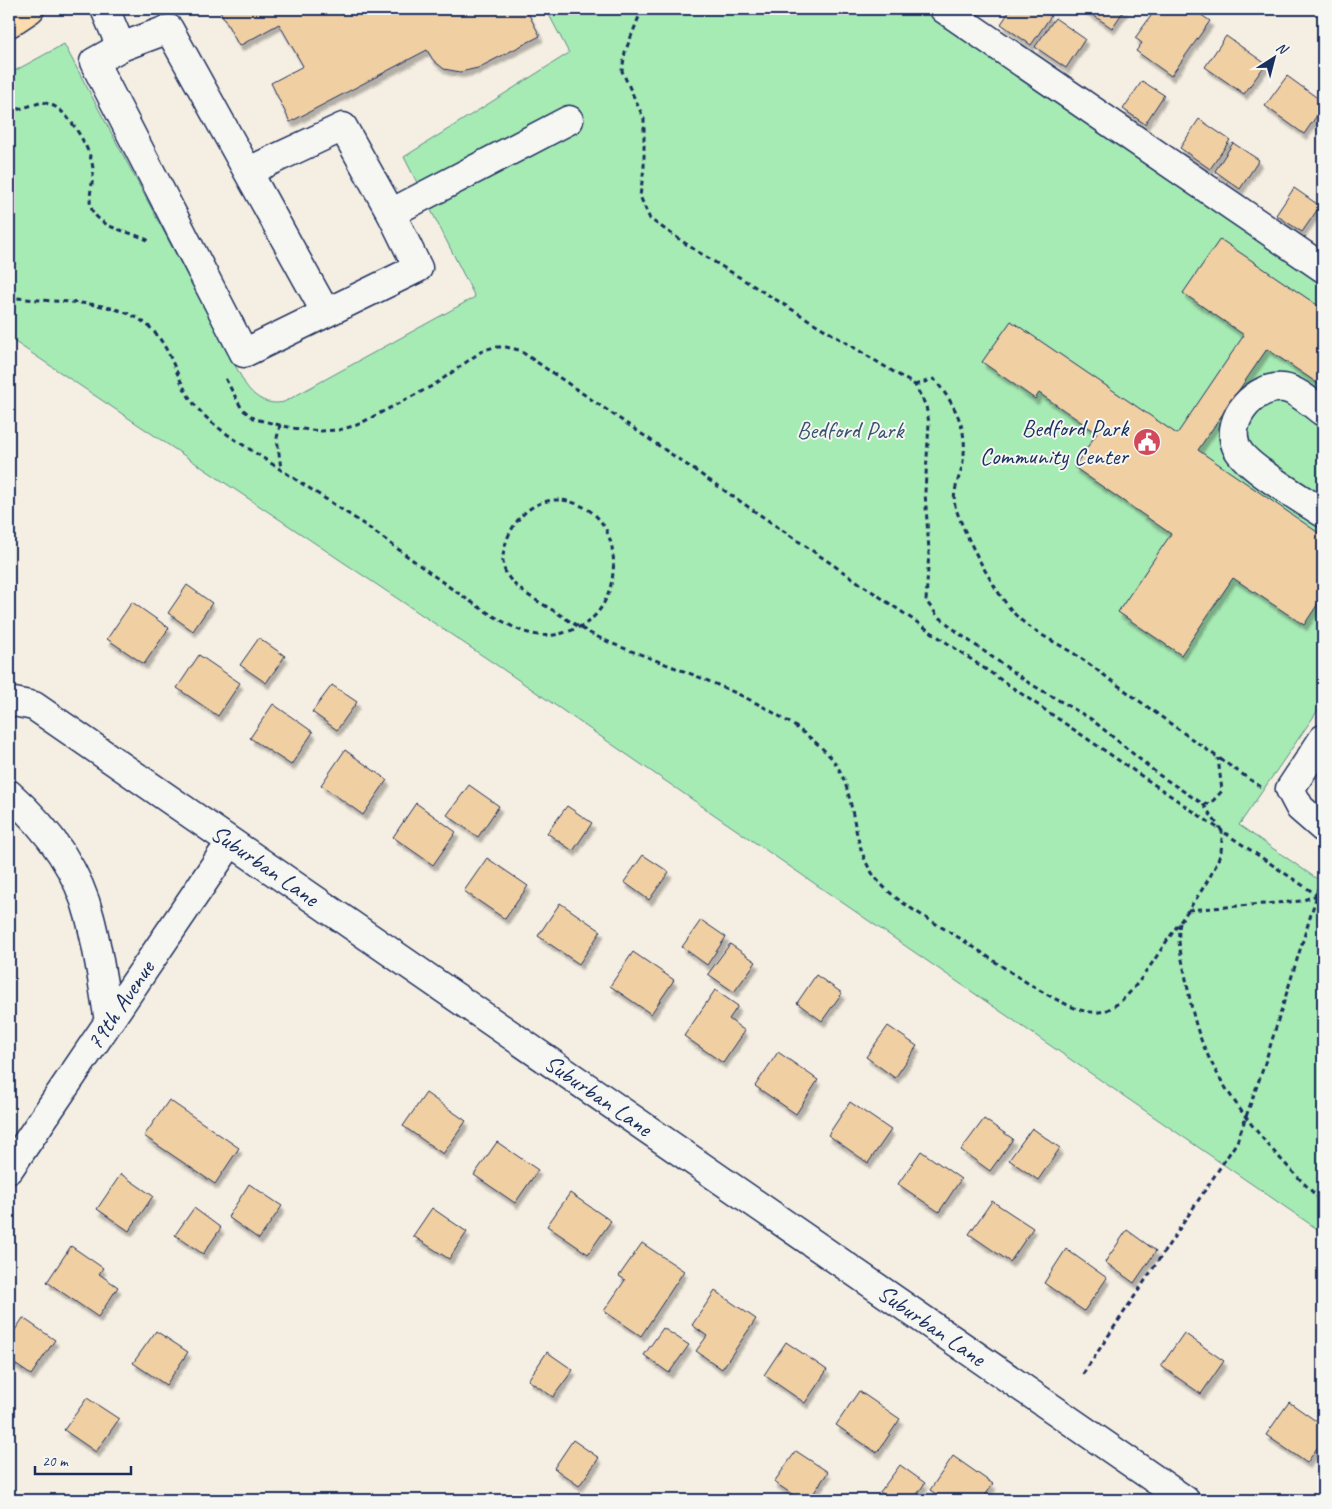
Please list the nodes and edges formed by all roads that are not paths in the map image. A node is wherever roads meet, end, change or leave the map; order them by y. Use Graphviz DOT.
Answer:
graph roads {
  1 [pos="30,9"];
  2 [pos="105,9"];
  3 [pos="944,9"];
  4 [pos="9,23"];
  5 [pos="121,47"];
  6 [pos="569,120"];
  7 [pos="249,171"];
  8 [pos="391,213"];
  9 [pos="1323,268"];
  10 [pos="326,314"];
  11 [pos="1323,412"];
  12 [pos="1323,513"];
  13 [pos="9,703"];
  14 [pos="1323,739"];
  15 [pos="9,794"];
  16 [pos="1323,828"];
  17 [pos="230,843"];
  18 [pos="109,1021"];
  19 [pos="9,1169"];
  20 [pos="1185,1500"];
  1 -- 4 [label="main road"];
  2 -- 5 [label="street"];
  3 -- 9 [label="street"];
  5 -- 7 [label="street"];
  5 -- 10 [label="street"];
  6 -- 8 [label="street"];
  7 -- 8 [label="street"];
  7 -- 10 [label="street"];
  8 -- 10 [label="street"];
  11 -- 12 [label="street"];
  13 -- 17 [label="street, Suburban Lane"];
  14 -- 16 [label="street"];
  15 -- 18 [label="street"];
  17 -- 18 [label="street, 79th Avenue"];
  17 -- 20 [label="street, Suburban Lane"];
  18 -- 19 [label="street, 79th Avenue"];
}
